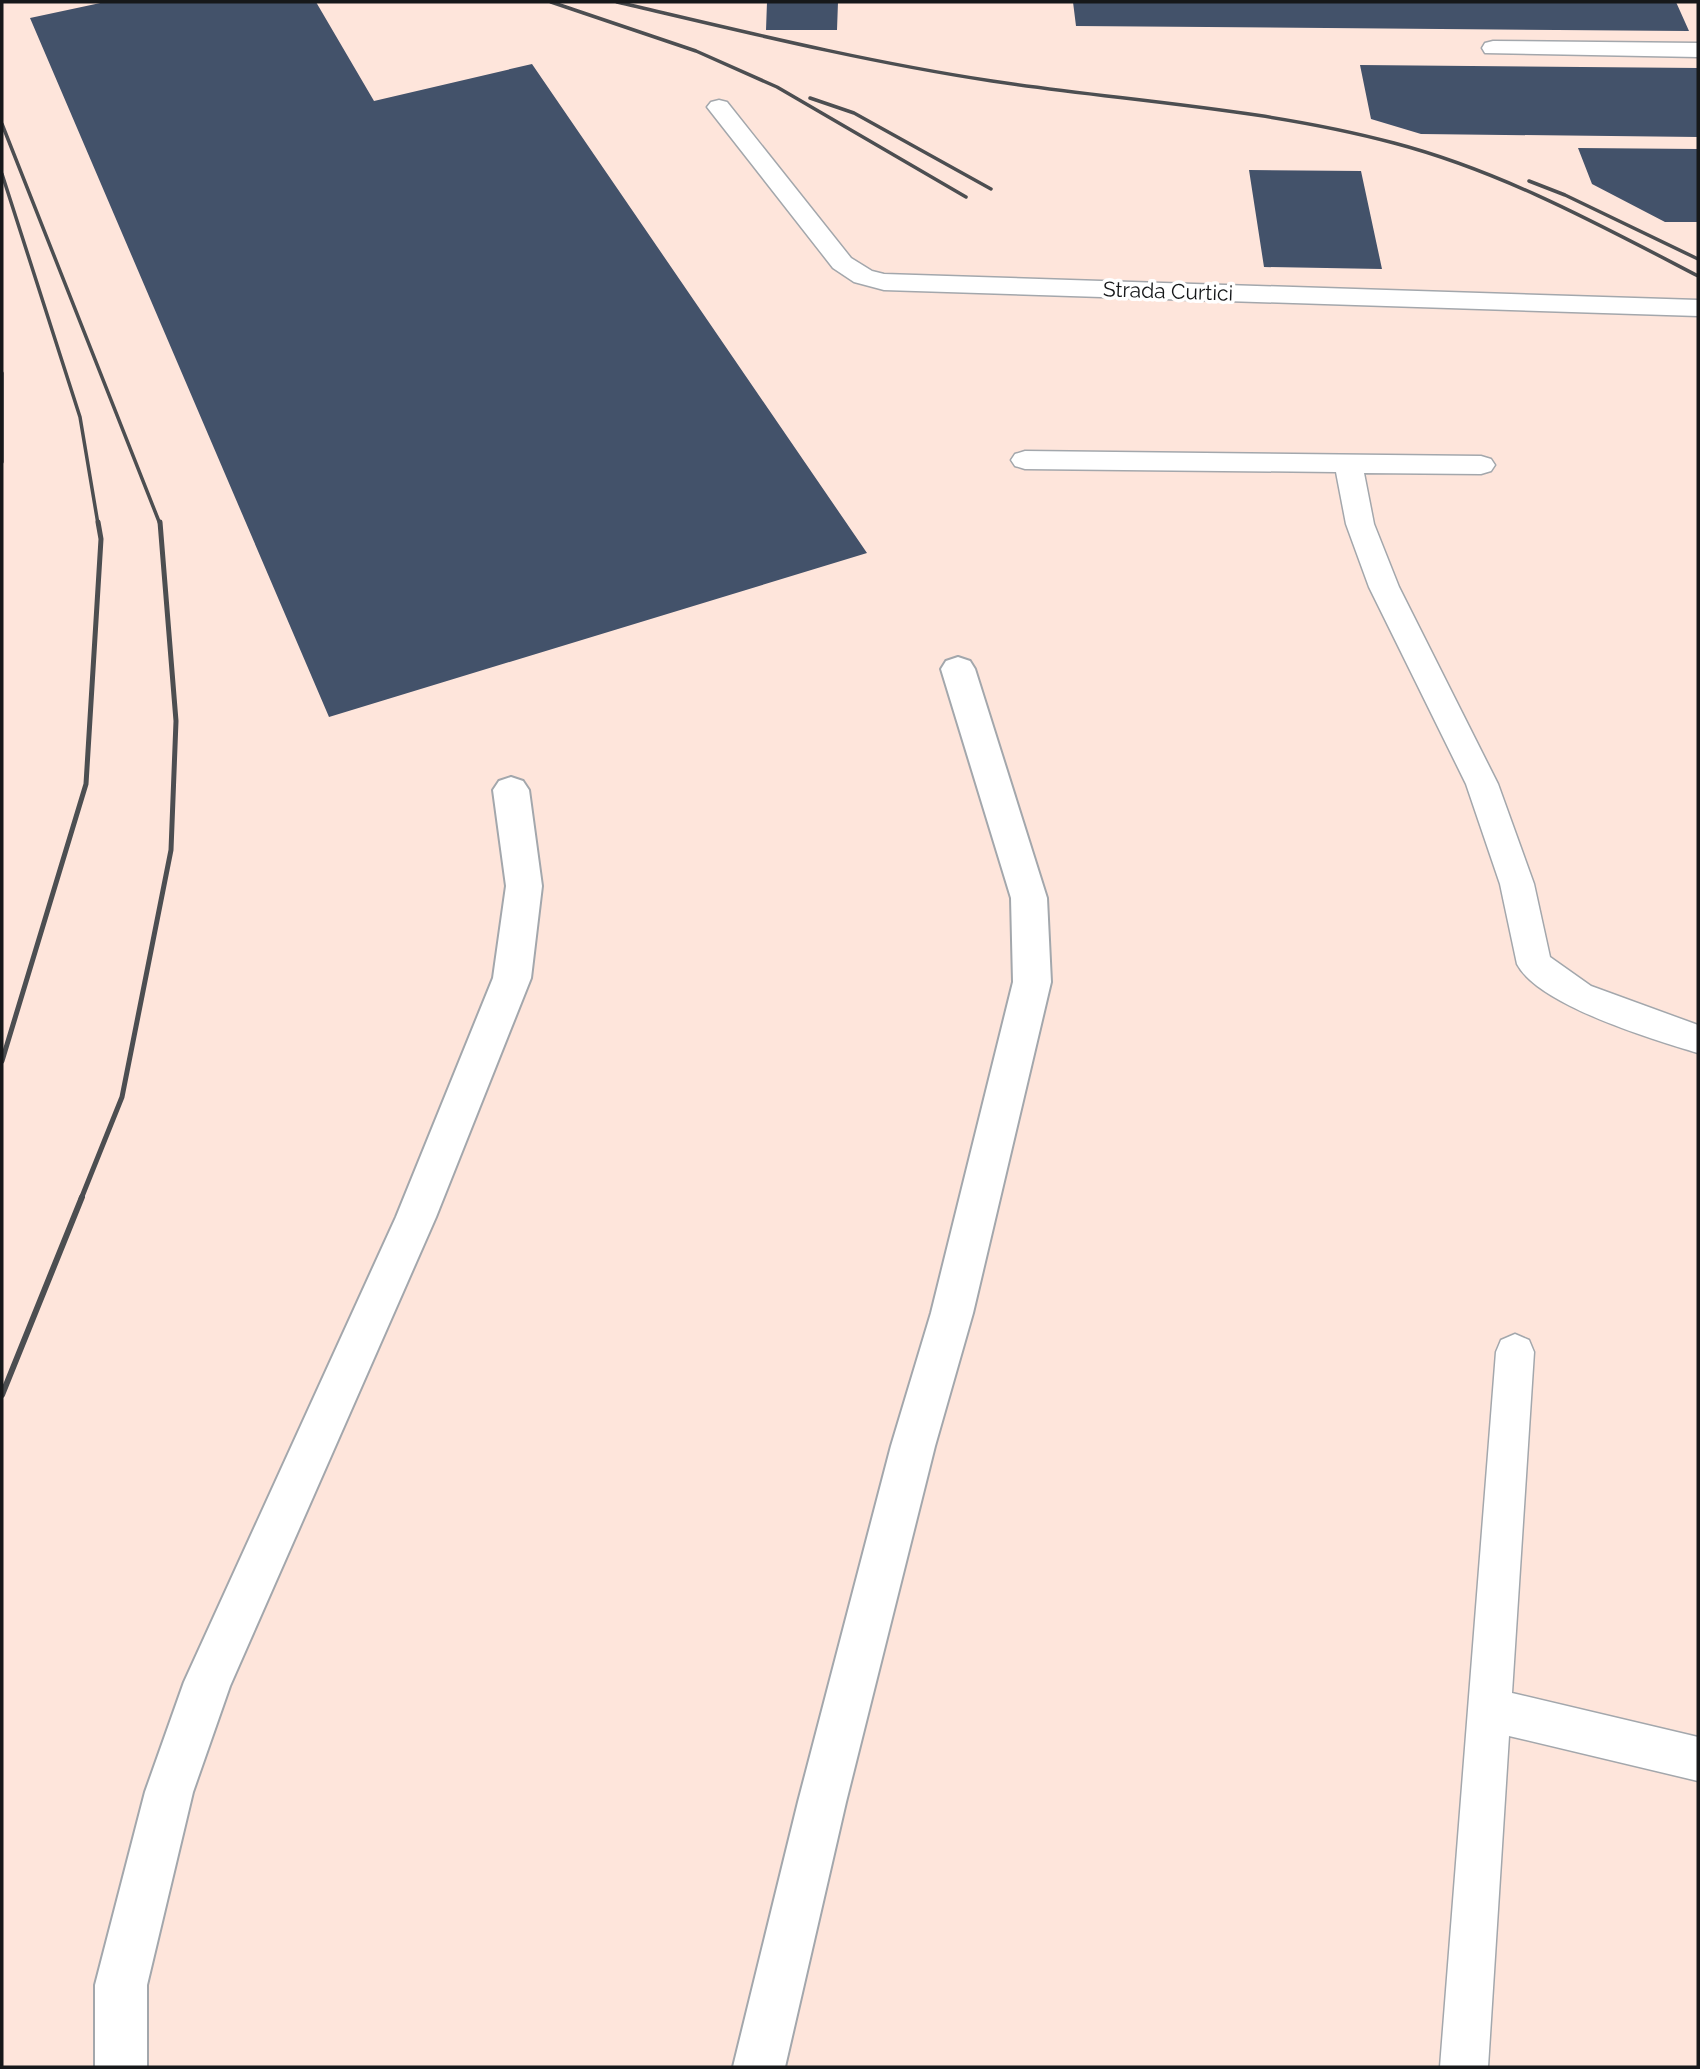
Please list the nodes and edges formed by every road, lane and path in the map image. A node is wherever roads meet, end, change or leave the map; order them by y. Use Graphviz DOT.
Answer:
graph roads {
  1 [pos="1493,48"];
  2 [pos="1698,50"];
  3 [pos="719,107"];
  4 [pos="1698,308"];
  5 [pos="1025,460"];
  6 [pos="1348,464"];
  7 [pos="1481,465"];
  8 [pos="958,669"];
  9 [pos="511,790"];
  10 [pos="1698,1039"];
  11 [pos="1515,1352"];
  12 [pos="1489,1709"];
  13 [pos="1698,1759"];
  14 [pos="121,2067"];
  15 [pos="759,2067"];
  16 [pos="1464,2067"];
  1 -- 2 [label="lane"];
  3 -- 4 [label="lane, Strada Curtici"];
  5 -- 6 [label="lane"];
  6 -- 7 [label="lane"];
  6 -- 10 [label="lane"];
  8 -- 15 [label="street"];
  9 -- 14 [label="street"];
  11 -- 12 [label="lane"];
  12 -- 13 [label="lane"];
  12 -- 16 [label="lane"];
}
